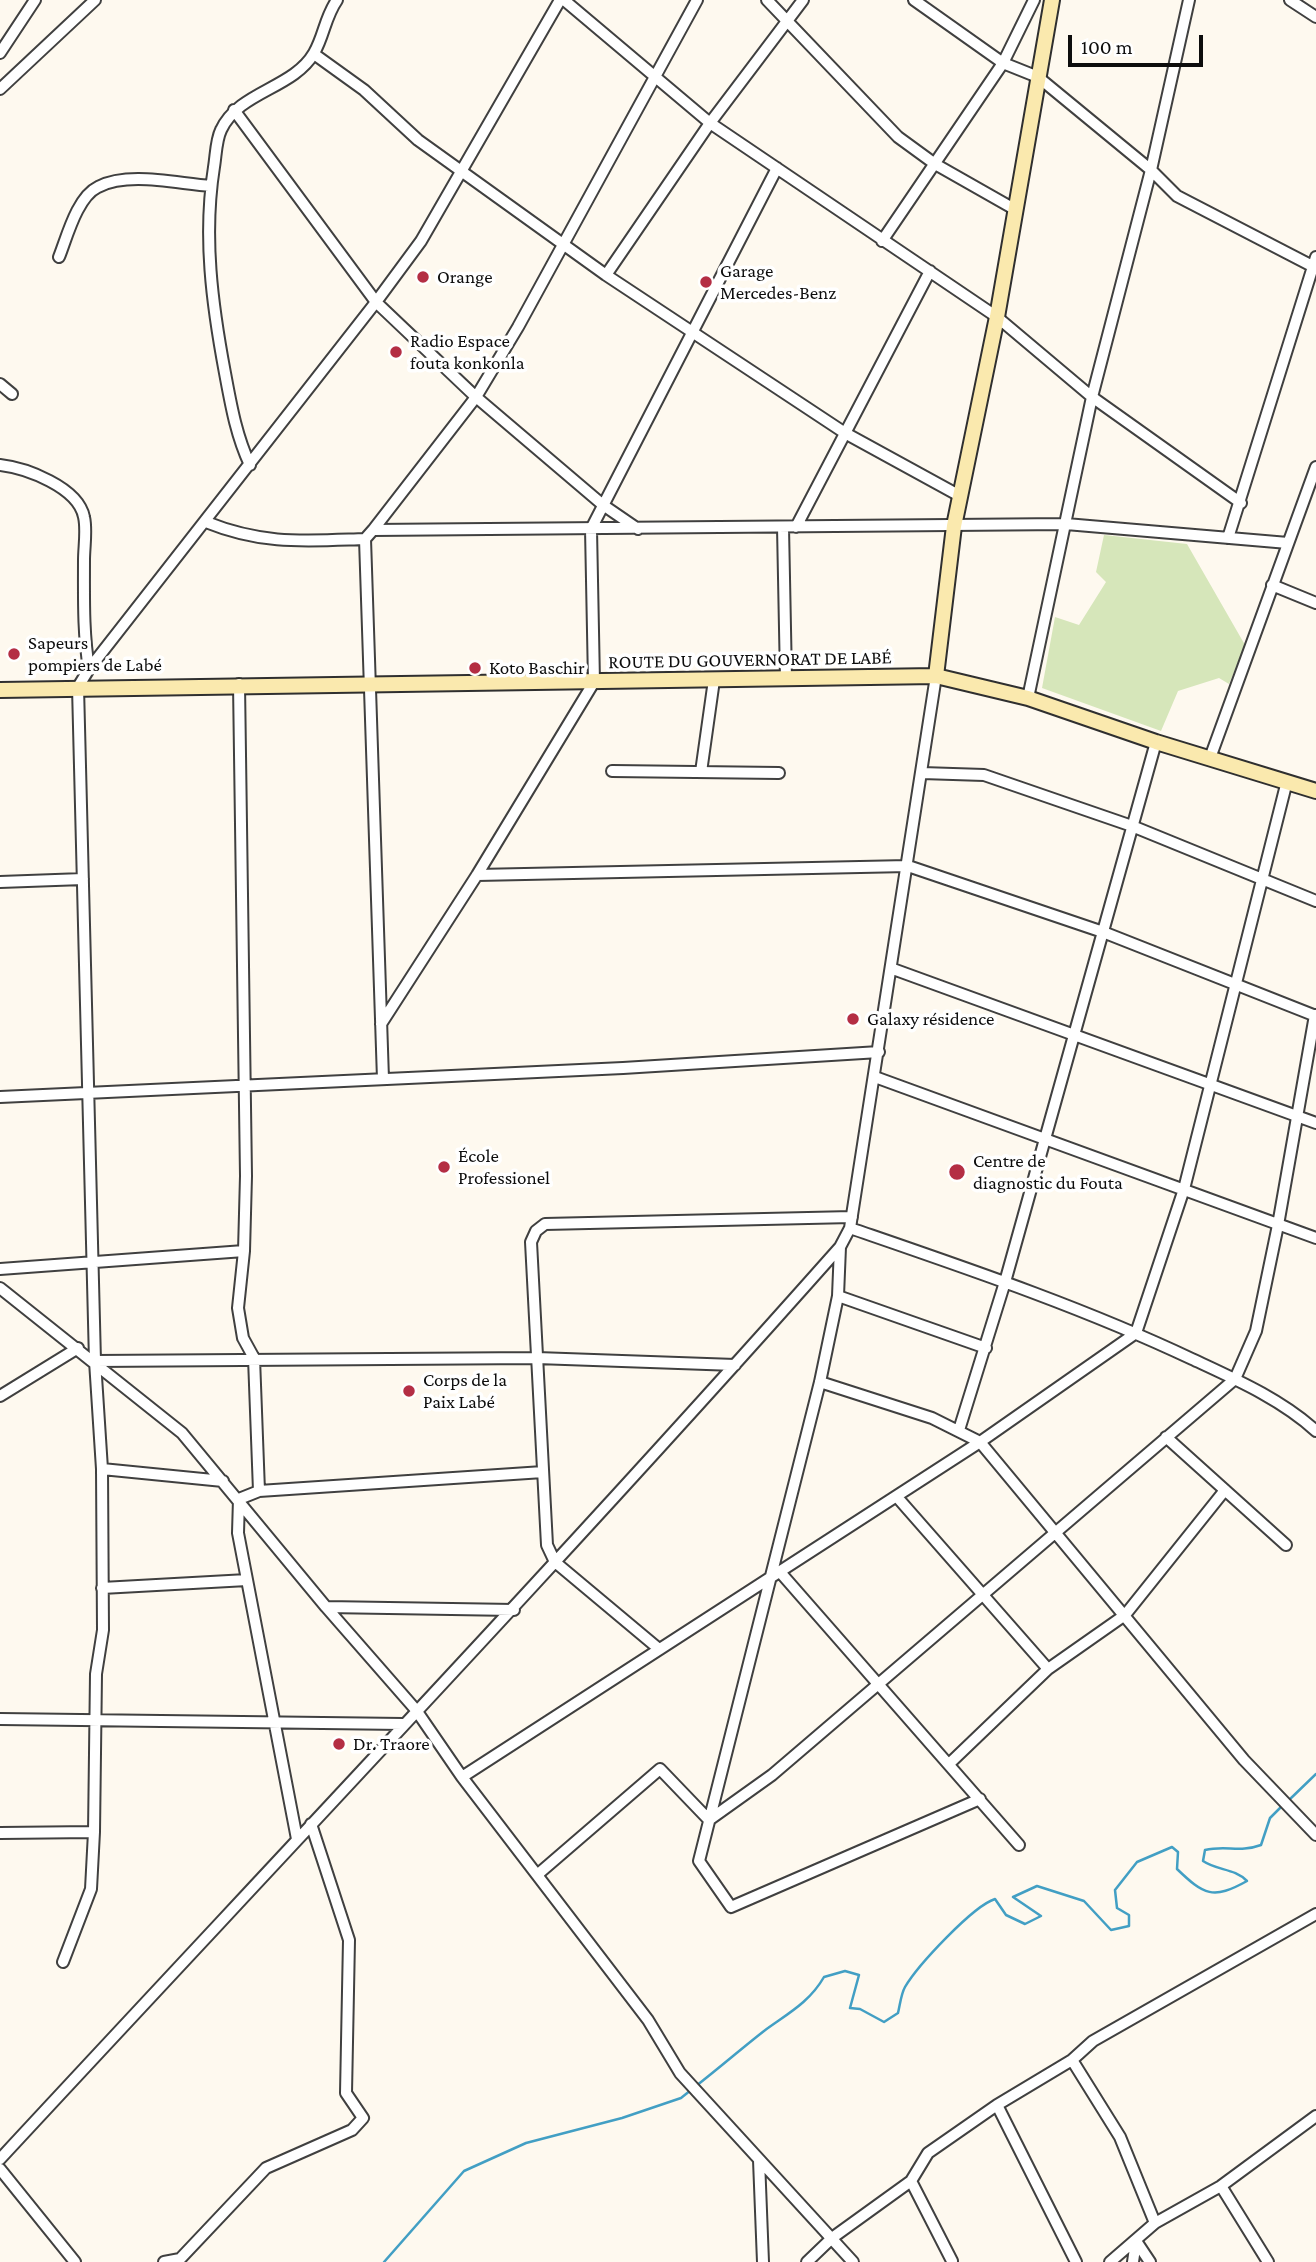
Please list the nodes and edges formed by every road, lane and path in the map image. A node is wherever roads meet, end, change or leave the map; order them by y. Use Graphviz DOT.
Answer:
graph roads {
  1 [pos="95,0"];
  2 [pos="337,0"];
  3 [pos="562,0"];
  4 [pos="697,0"];
  5 [pos="767,0"];
  6 [pos="803,0"];
  7 [pos="914,0"];
  8 [pos="1034,0"];
  9 [pos="1052,0"];
  10 [pos="1189,0"];
  11 [pos="1290,0"];
  12 [pos="33,1"];
  13 [pos="1316,17"];
  14 [pos="787,21"];
  15 [pos="0,53"];
  16 [pos="313,54"];
  17 [pos="1003,63"];
  18 [pos="1038,77"];
  19 [pos="654,78"];
  20 [pos="0,89"];
  21 [pos="234,110"];
  22 [pos="710,123"];
  23 [pos="935,164"];
  24 [pos="777,168"];
  25 [pos="1151,170"];
  26 [pos="461,172"];
  27 [pos="211,186"];
  28 [pos="1016,210"];
  29 [pos="883,241"];
  30 [pos="563,244"];
  31 [pos="58,257"];
  32 [pos="1315,264"];
  33 [pos="930,271"];
  34 [pos="606,275"];
  35 [pos="376,302"];
  36 [pos="997,317"];
  37 [pos="691,331"];
  38 [pos="0,384"];
  39 [pos="12,394"];
  40 [pos="476,397"];
  41 [pos="1092,397"];
  42 [pos="845,433"];
  43 [pos="0,465"];
  44 [pos="250,465"];
  45 [pos="1316,467"];
  46 [pos="960,496"];
  47 [pos="1241,503"];
  48 [pos="603,506"];
  49 [pos="206,522"];
  50 [pos="1066,524"];
  51 [pos="954,526"];
  52 [pos="783,527"];
  53 [pos="796,527"];
  54 [pos="592,529"];
  55 [pos="638,529"];
  56 [pos="373,530"];
  57 [pos="1228,538"];
  58 [pos="365,539"];
  59 [pos="1288,543"];
  60 [pos="1272,585"];
  61 [pos="1316,603"];
  62 [pos="89,669"];
  63 [pos="936,676"];
  64 [pos="786,679"];
  65 [pos="714,680"];
  66 [pos="594,682"];
  67 [pos="239,684"];
  68 [pos="369,685"];
  69 [pos="78,687"];
  70 [pos="0,690"];
  71 [pos="1028,698"];
  72 [pos="1156,742"];
  73 [pos="1210,758"];
  74 [pos="612,771"];
  75 [pos="701,772"];
  76 [pos="779,773"];
  77 [pos="922,773"];
  78 [pos="1287,780"];
  79 [pos="1316,791"];
  80 [pos="1132,826"];
  81 [pos="908,866"];
  82 [pos="477,875"];
  83 [pos="83,879"];
  84 [pos="1262,881"];
  85 [pos="0,882"];
  86 [pos="1316,901"];
  87 [pos="1103,932"];
  88 [pos="892,969"];
  89 [pos="1236,984"];
  90 [pos="1315,1016"];
  91 [pos="381,1024"];
  92 [pos="1073,1034"];
  93 [pos="879,1052"];
  94 [pos="875,1077"];
  95 [pos="383,1079"];
  96 [pos="1211,1084"];
  97 [pos="242,1085"];
  98 [pos="88,1093"];
  99 [pos="0,1097"];
  100 [pos="1297,1116"];
  101 [pos="1316,1123"];
  102 [pos="1045,1137"];
  103 [pos="1184,1189"];
  104 [pos="851,1223"];
  105 [pos="1278,1225"];
  106 [pos="1316,1237"];
  107 [pos="840,1247"];
  108 [pos="244,1251"];
  109 [pos="92,1263"];
  110 [pos="0,1269"];
  111 [pos="1005,1282"];
  112 [pos="0,1287"];
  113 [pos="838,1296"];
  114 [pos="1136,1333"];
  115 [pos="986,1348"];
  116 [pos="78,1349"];
  117 [pos="254,1358"];
  118 [pos="537,1358"];
  119 [pos="95,1361"];
  120 [pos="735,1365"];
  121 [pos="1235,1379"];
  122 [pos="820,1382"];
  123 [pos="0,1395"];
  124 [pos="959,1430"];
  125 [pos="1316,1431"];
  126 [pos="1166,1437"];
  127 [pos="981,1442"];
  128 [pos="102,1469"];
  129 [pos="543,1472"];
  130 [pos="223,1481"];
  131 [pos="1225,1490"];
  132 [pos="259,1491"];
  133 [pos="897,1497"];
  134 [pos="239,1499"];
  135 [pos="1054,1532"];
  136 [pos="1286,1545"];
  137 [pos="555,1562"];
  138 [pos="776,1574"];
  139 [pos="247,1580"];
  140 [pos="102,1588"];
  141 [pos="982,1595"];
  142 [pos="326,1607"];
  143 [pos="514,1610"];
  144 [pos="1125,1615"];
  145 [pos="659,1649"];
  146 [pos="1048,1669"];
  147 [pos="877,1686"];
  148 [pos="416,1710"];
  149 [pos="0,1720"];
  150 [pos="272,1722"];
  151 [pos="97,1723"];
  152 [pos="403,1724"];
  153 [pos="950,1763"];
  154 [pos="462,1777"];
  155 [pos="980,1799"];
  156 [pos="709,1820"];
  157 [pos="311,1824"];
  158 [pos="94,1832"];
  159 [pos="0,1833"];
  160 [pos="1316,1835"];
  161 [pos="297,1839"];
  162 [pos="1019,1845"];
  163 [pos="537,1875"];
  164 [pos="1316,1914"];
  165 [pos="63,1962"];
  166 [pos="1072,2060"];
  167 [pos="997,2105"];
  168 [pos="1316,2116"];
  169 [pos="0,2159"];
  170 [pos="759,2160"];
  171 [pos="0,2169"];
  172 [pos="911,2181"];
  173 [pos="1221,2186"];
  174 [pos="1155,2223"];
  175 [pos="832,2238"];
  176 [pos="1136,2241"];
  177 [pos="953,2261"];
  178 [pos="75,2262"];
  179 [pos="164,2262"];
  180 [pos="763,2262"];
  181 [pos="807,2262"];
  182 [pos="853,2262"];
  183 [pos="1076,2262"];
  184 [pos="1110,2262"];
  185 [pos="1133,2262"];
  186 [pos="1150,2262"];
  187 [pos="1268,2262"];
  1 -- 20 [label="street"];
  2 -- 16 [label="street"];
  3 -- 19 [label="street"];
  3 -- 26 [label="street"];
  4 -- 19 [label="street"];
  5 -- 14 [label="street"];
  6 -- 14 [label="street"];
  7 -- 17 [label="street"];
  8 -- 17 [label="street"];
  9 -- 18 [label="street"];
  10 -- 25 [label="street"];
  11 -- 13 [label="street"];
  12 -- 15 [label="street"];
  14 -- 22 [label="street"];
  14 -- 23 [label="street"];
  16 -- 21 [label="street"];
  16 -- 26 [label="street"];
  17 -- 18 [label="street"];
  17 -- 23 [label="street"];
  18 -- 25 [label="street"];
  18 -- 28 [label="street"];
  19 -- 22 [label="street"];
  19 -- 30 [label="street"];
  21 -- 27 [label="street"];
  21 -- 35 [label="street"];
  22 -- 24 [label="street"];
  22 -- 34 [label="street"];
  23 -- 28 [label="street"];
  23 -- 29 [label="street"];
  24 -- 29 [label="street"];
  24 -- 37 [label="street"];
  25 -- 32 [label="street"];
  25 -- 41 [label="street"];
  26 -- 30 [label="street"];
  26 -- 35 [label="street"];
  27 -- 31 [label="street"];
  27 -- 44 [label="street"];
  28 -- 36 [label="street"];
  29 -- 33 [label="street"];
  30 -- 34 [label="street"];
  30 -- 40 [label="street"];
  32 -- 47 [label="street"];
  33 -- 36 [label="street"];
  33 -- 42 [label="street"];
  34 -- 37 [label="street"];
  35 -- 40 [label="street"];
  35 -- 44 [label="street"];
  36 -- 41 [label="street"];
  36 -- 46 [label="street"];
  37 -- 42 [label="street"];
  37 -- 48 [label="street"];
  38 -- 39 [label="street"];
  40 -- 48 [label="street"];
  40 -- 56 [label="street"];
  41 -- 47 [label="street"];
  41 -- 50 [label="street"];
  42 -- 46 [label="street"];
  42 -- 53 [label="street"];
  43 -- 62 [label="street"];
  44 -- 49 [label="street"];
  45 -- 59 [label="street"];
  46 -- 51 [label="street"];
  47 -- 57 [label="street"];
  48 -- 54 [label="street"];
  48 -- 55 [label="street"];
  49 -- 58 [label="street"];
  49 -- 62 [label="street"];
  50 -- 51 [label="street"];
  50 -- 57 [label="street"];
  50 -- 71 [label="street"];
  51 -- 53 [label="street"];
  51 -- 63 [label="street"];
  52 -- 53 [label="street"];
  52 -- 55 [label="street"];
  52 -- 64 [label="street"];
  54 -- 55 [label="street"];
  54 -- 56 [label="street"];
  54 -- 66 [label="street"];
  56 -- 58 [label="street"];
  57 -- 59 [label="street"];
  58 -- 68 [label="street"];
  59 -- 60 [label="street"];
  60 -- 61 [label="street"];
  60 -- 73 [label="street"];
  62 -- 69 [label="street"];
  63 -- 64 [label="street, ROUTE DU GOUVERNORAT DE LABÉ"];
  63 -- 71 [label="street, ROUTE DU GOUVERNORAT DE LABÉ"];
  63 -- 77 [label="street"];
  64 -- 65 [label="street, ROUTE DU GOUVERNORAT DE LABÉ"];
  65 -- 66 [label="street, ROUTE DU GOUVERNORAT DE LABÉ"];
  65 -- 75 [label="street"];
  66 -- 68 [label="street, ROUTE DU GOUVERNORAT DE LABÉ"];
  66 -- 82 [label="street"];
  67 -- 68 [label="street, ROUTE DU GOUVERNORAT DE LABÉ"];
  67 -- 69 [label="street, ROUTE DU GOUVERNORAT DE LABÉ"];
  67 -- 97 [label="street"];
  68 -- 91 [label="street"];
  69 -- 70 [label="street, ROUTE DU GOUVERNORAT DE LABÉ"];
  69 -- 83 [label="street"];
  71 -- 72 [label="street, ROUTE DU GOUVERNORAT DE LABÉ"];
  72 -- 73 [label="street, ROUTE DU GOUVERNORAT DE LABÉ"];
  72 -- 80 [label="street"];
  73 -- 78 [label="street, ROUTE DU GOUVERNORAT DE LABÉ"];
  74 -- 75 [label="street"];
  75 -- 76 [label="street"];
  77 -- 80 [label="street"];
  77 -- 81 [label="street"];
  78 -- 79 [label="street, ROUTE DU GOUVERNORAT DE LABÉ"];
  78 -- 84 [label="street"];
  80 -- 84 [label="street"];
  80 -- 87 [label="street"];
  81 -- 82 [label="street"];
  81 -- 87 [label="street"];
  81 -- 88 [label="street"];
  82 -- 91 [label="street"];
  83 -- 85 [label="street"];
  83 -- 98 [label="street"];
  84 -- 86 [label="street"];
  84 -- 89 [label="street"];
  87 -- 89 [label="street"];
  87 -- 92 [label="street"];
  88 -- 92 [label="street"];
  88 -- 93 [label="street"];
  89 -- 90 [label="street"];
  89 -- 96 [label="street"];
  90 -- 100 [label="street"];
  91 -- 95 [label="street"];
  92 -- 96 [label="street"];
  92 -- 102 [label="street"];
  93 -- 94 [label="street"];
  93 -- 95 [label="street"];
  94 -- 102 [label="street"];
  94 -- 104 [label="street"];
  95 -- 97 [label="street"];
  96 -- 100 [label="street"];
  96 -- 103 [label="street"];
  97 -- 98 [label="street"];
  97 -- 108 [label="street"];
  98 -- 99 [label="street"];
  98 -- 109 [label="street"];
  100 -- 101 [label="street"];
  100 -- 105 [label="street"];
  102 -- 103 [label="street"];
  102 -- 111 [label="street"];
  103 -- 105 [label="street"];
  103 -- 114 [label="street"];
  104 -- 107 [label="street"];
  104 -- 111 [label="street"];
  104 -- 118 [label="street"];
  105 -- 106 [label="street"];
  105 -- 121 [label="street"];
  107 -- 113 [label="street"];
  107 -- 120 [label="street"];
  108 -- 109 [label="street"];
  108 -- 117 [label="street"];
  109 -- 110 [label="street"];
  109 -- 119 [label="street"];
  111 -- 114 [label="street"];
  111 -- 115 [label="street"];
  112 -- 116 [label="street"];
  113 -- 115 [label="street"];
  113 -- 122 [label="street"];
  114 -- 121 [label="street"];
  114 -- 127 [label="street"];
  115 -- 124 [label="street"];
  116 -- 119 [label="street"];
  116 -- 123 [label="street"];
  117 -- 118 [label="street"];
  117 -- 119 [label="street"];
  117 -- 132 [label="street"];
  118 -- 120 [label="street"];
  118 -- 129 [label="street"];
  119 -- 128 [label="street"];
  119 -- 130 [label="street"];
  120 -- 137 [label="street"];
  121 -- 125 [label="street"];
  121 -- 126 [label="street"];
  122 -- 124 [label="street"];
  122 -- 138 [label="street"];
  124 -- 127 [label="street"];
  126 -- 131 [label="street"];
  126 -- 135 [label="street"];
  127 -- 133 [label="street"];
  127 -- 135 [label="street"];
  128 -- 130 [label="street"];
  128 -- 140 [label="street"];
  129 -- 132 [label="street"];
  129 -- 137 [label="street"];
  130 -- 134 [label="street"];
  131 -- 136 [label="street"];
  131 -- 144 [label="street"];
  132 -- 134 [label="street"];
  133 -- 138 [label="street"];
  133 -- 141 [label="street"];
  134 -- 139 [label="street"];
  134 -- 142 [label="street"];
  135 -- 141 [label="street"];
  135 -- 144 [label="street"];
  137 -- 143 [label="street"];
  137 -- 145 [label="street"];
  138 -- 145 [label="street"];
  138 -- 147 [label="street"];
  138 -- 156 [label="street"];
  139 -- 140 [label="street"];
  139 -- 150 [label="street"];
  140 -- 151 [label="street"];
  141 -- 146 [label="street"];
  141 -- 147 [label="street"];
  142 -- 143 [label="street"];
  142 -- 148 [label="street"];
  143 -- 148 [label="street"];
  144 -- 146 [label="street"];
  144 -- 160 [label="street"];
  145 -- 154 [label="street"];
  146 -- 153 [label="street"];
  147 -- 153 [label="street"];
  147 -- 156 [label="street"];
  148 -- 152 [label="street"];
  148 -- 154 [label="street"];
  149 -- 151 [label="street"];
  150 -- 151 [label="street"];
  150 -- 152 [label="street"];
  150 -- 161 [label="street"];
  151 -- 158 [label="street"];
  152 -- 157 [label="street"];
  153 -- 155 [label="street"];
  154 -- 163 [label="street"];
  155 -- 156 [label="street"];
  155 -- 162 [label="street"];
  156 -- 163 [label="street"];
  157 -- 161 [label="street"];
  157 -- 179 [label="street"];
  158 -- 159 [label="street"];
  158 -- 165 [label="street"];
  161 -- 169 [label="street"];
  163 -- 170 [label="street"];
  164 -- 166 [label="street"];
  166 -- 167 [label="street"];
  166 -- 174 [label="street"];
  167 -- 172 [label="street"];
  167 -- 183 [label="street"];
  168 -- 173 [label="street"];
  170 -- 175 [label="street"];
  170 -- 180 [label="street"];
  171 -- 178 [label="street"];
  172 -- 175 [label="street"];
  172 -- 177 [label="street"];
  173 -- 174 [label="street"];
  173 -- 187 [label="street"];
  174 -- 176 [label="street"];
  175 -- 181 [label="street"];
  175 -- 182 [label="street"];
  176 -- 184 [label="street"];
  176 -- 185 [label="street"];
  176 -- 186 [label="street"];
}
